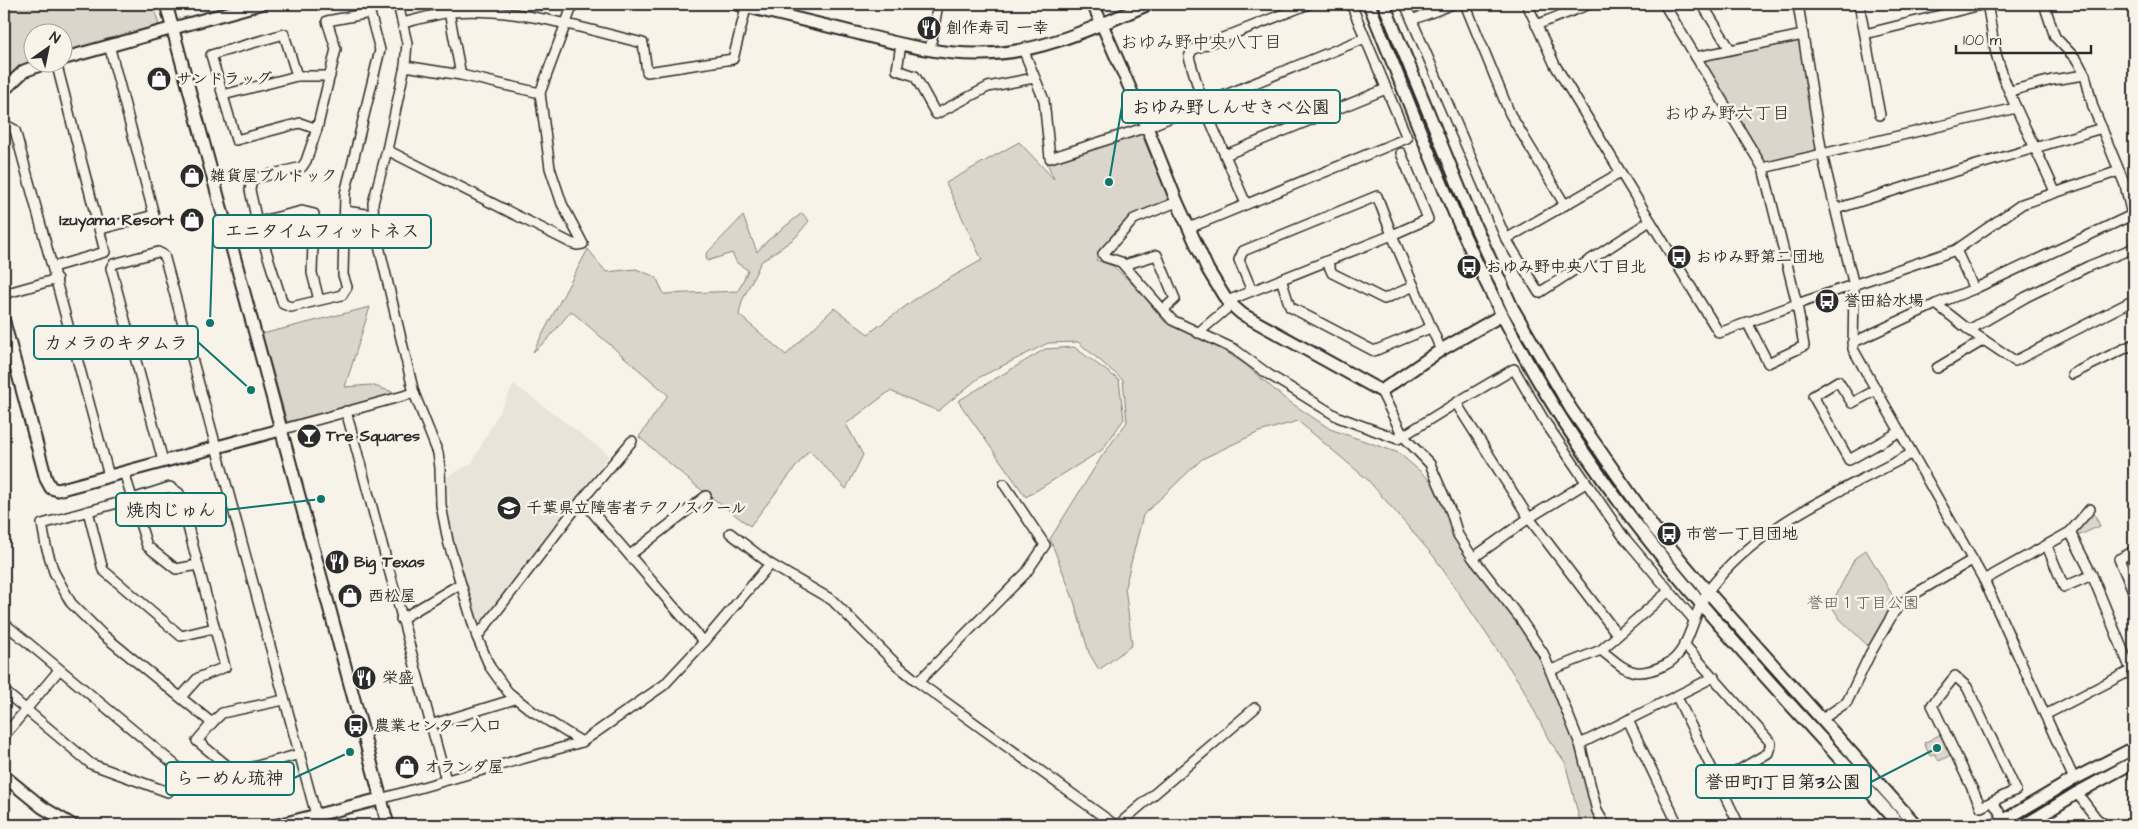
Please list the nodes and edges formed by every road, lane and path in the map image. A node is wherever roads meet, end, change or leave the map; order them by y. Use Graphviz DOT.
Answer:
graph roads {
  1 [pos="166,4"];
  2 [pos="260,4"];
  3 [pos="398,4"];
  4 [pos="573,4"];
  5 [pos="938,4"];
  6 [pos="1093,4"];
  7 [pos="1149,4"];
  8 [pos="1309,4"];
  9 [pos="1351,4"];
  10 [pos="1369,4"];
  11 [pos="1384,4"];
  12 [pos="1405,4"];
  13 [pos="1453,4"];
  14 [pos="1465,4"];
  15 [pos="1527,4"];
  16 [pos="1590,4"];
  17 [pos="1664,4"];
  18 [pos="1702,4"];
  19 [pos="1798,4"];
  20 [pos="1859,4"];
  21 [pos="1986,4"];
  22 [pos="2044,4"];
  23 [pos="743,5"];
  24 [pos="449,12"];
  25 [pos="1412,20"];
  26 [pos="403,22"];
  27 [pos="564,24"];
  28 [pos="1102,24"];
  29 [pos="1536,25"];
  30 [pos="173,28"];
  31 [pos="1865,34"];
  32 [pos="1803,35"];
  33 [pos="1365,38"];
  34 [pos="901,44"];
  35 [pos="108,46"];
  36 [pos="1023,49"];
  37 [pos="1730,49"];
  38 [pos="930,50"];
  39 [pos="72,56"];
  40 [pos="1696,57"];
  41 [pos="405,66"];
  42 [pos="23,72"];
  43 [pos="59,72"];
  44 [pos="461,75"];
  45 [pos="2085,75"];
  46 [pos="297,76"];
  47 [pos="330,76"];
  48 [pos="1034,78"];
  49 [pos="1386,89"];
  50 [pos="4,90"];
  51 [pos="2010,91"];
  52 [pos="540,92"];
  53 [pos="222,95"];
  54 [pos="1203,104"];
  55 [pos="2016,108"];
  56 [pos="1880,115"];
  57 [pos="4,124"];
  58 [pos="1147,127"];
  59 [pos="2102,128"];
  60 [pos="317,129"];
  61 [pos="2037,148"];
  62 [pos="387,150"];
  63 [pos="1401,152"];
  64 [pos="1822,154"];
  65 [pos="1225,155"];
  66 [pos="1763,168"];
  67 [pos="2119,171"];
  68 [pos="1620,173"];
  69 [pos="2055,192"];
  70 [pos="1176,202"];
  71 [pos="1246,204"];
  72 [pos="1566,205"];
  73 [pos="1836,209"];
  74 [pos="345,211"];
  75 [pos="373,215"];
  76 [pos="2133,220"];
  77 [pos="1650,221"];
  78 [pos="257,222"];
  79 [pos="1188,228"];
  80 [pos="101,230"];
  81 [pos="1392,235"];
  82 [pos="1506,239"];
  83 [pos="2134,248"];
  84 [pos="1956,250"];
  85 [pos="1327,261"];
  86 [pos="1124,266"];
  87 [pos="53,267"];
  88 [pos="57,279"];
  89 [pos="1282,280"];
  90 [pos="1414,286"];
  91 [pos="1854,286"];
  92 [pos="1974,289"];
  93 [pos="1252,291"];
  94 [pos="4,294"];
  95 [pos="319,300"];
  96 [pos="2134,300"];
  97 [pos="1229,303"];
  98 [pos="1797,304"];
  99 [pos="1936,304"];
  100 [pos="1163,310"];
  101 [pos="1502,315"];
  102 [pos="4,322"];
  103 [pos="1747,322"];
  104 [pos="1430,328"];
  105 [pos="1969,330"];
  106 [pos="1198,333"];
  107 [pos="1984,340"];
  108 [pos="1852,343"];
  109 [pos="2134,344"];
  110 [pos="1441,350"];
  111 [pos="1937,368"];
  112 [pos="2072,374"];
  113 [pos="1876,390"];
  114 [pos="1381,391"];
  115 [pos="414,393"];
  116 [pos="1456,403"];
  117 [pos="346,411"];
  118 [pos="280,430"];
  119 [pos="1899,432"];
  120 [pos="1403,436"];
  121 [pos="632,441"];
  122 [pos="216,448"];
  123 [pos="1911,454"];
  124 [pos="163,461"];
  125 [pos="124,472"];
  126 [pos="109,476"];
  127 [pos="1586,483"];
  128 [pos="1004,484"];
  129 [pos="706,496"];
  130 [pos="132,500"];
  131 [pos="582,500"];
  132 [pos="2090,509"];
  133 [pos="88,511"];
  134 [pos="1529,518"];
  135 [pos="2070,532"];
  136 [pos="730,533"];
  137 [pos="2047,546"];
  138 [pos="2134,551"];
  139 [pos="630,556"];
  140 [pos="1473,558"];
  141 [pos="1972,560"];
  142 [pos="770,564"];
  143 [pos="198,565"];
  144 [pos="2092,575"];
  145 [pos="1984,580"];
  146 [pos="460,584"];
  147 [pos="1669,591"];
  148 [pos="1707,592"];
  149 [pos="2134,593"];
  150 [pos="1701,603"];
  151 [pos="401,619"];
  152 [pos="1694,620"];
  153 [pos="4,623"];
  154 [pos="214,628"];
  155 [pos="1617,634"];
  156 [pos="477,637"];
  157 [pos="704,642"];
  158 [pos="1684,644"];
  159 [pos="1601,650"];
  160 [pos="2133,669"];
  161 [pos="59,670"];
  162 [pos="1551,670"];
  163 [pos="1714,677"];
  164 [pos="918,682"];
  165 [pos="4,691"];
  166 [pos="181,696"];
  167 [pos="1677,697"];
  168 [pos="516,699"];
  169 [pos="284,700"];
  170 [pos="1255,708"];
  171 [pos="26,710"];
  172 [pos="2045,715"];
  173 [pos="1628,720"];
  174 [pos="1821,720"];
  175 [pos="212,723"];
  176 [pos="430,725"];
  177 [pos="4,736"];
  178 [pos="582,742"];
  179 [pos="1580,744"];
  180 [pos="2134,748"];
  181 [pos="300,754"];
  182 [pos="2134,762"];
  183 [pos="4,776"];
  184 [pos="2074,779"];
  185 [pos="446,780"];
  186 [pos="1718,782"];
  187 [pos="2077,793"];
  188 [pos="380,799"];
  189 [pos="1993,802"];
  190 [pos="316,815"];
  191 [pos="2096,818"];
  192 [pos="2000,823"];
  193 [pos="72,825"];
  194 [pos="278,825"];
  195 [pos="388,825"];
  196 [pos="1116,825"];
  197 [pos="1605,825"];
  198 [pos="1678,825"];
  199 [pos="1739,825"];
  200 [pos="1900,825"];
  201 [pos="1916,825"];
  202 [pos="2026,825"];
  203 [pos="2090,825"];
  204 [pos="2105,825"];
  1 -- 30 [label="street"];
  2 -- 30 [label="street"];
  3 -- 26 [label="street"];
  4 -- 27 [label="street"];
  5 -- 38 [label="street"];
  6 -- 28 [label="street"];
  7 -- 28 [label="street"];
  8 -- 54 [label="street"];
  9 -- 33 [label="street"];
  10 -- 101 [label="street"];
  11 -- 148 [label="street"];
  12 -- 25 [label="street"];
  13 -- 25 [label="street"];
  14 -- 72 [label="street"];
  15 -- 29 [label="street"];
  16 -- 29 [label="street"];
  17 -- 40 [label="street"];
  18 -- 37 [label="street"];
  19 -- 32 [label="street"];
  20 -- 31 [label="street"];
  21 -- 31 [label="street"];
  21 -- 51 [label="street"];
  22 -- 45 [label="street"];
  23 -- 27 [label="street"];
  23 -- 34 [label="street"];
  24 -- 26 [label="street"];
  24 -- 27 [label="street"];
  24 -- 44 [label="street"];
  25 -- 82 [label="street"];
  26 -- 41 [label="street"];
  27 -- 52 [label="street"];
  28 -- 36 [label="street"];
  28 -- 58 [label="street"];
  29 -- 68 [label="street"];
  30 -- 35 [label="street"];
  30 -- 118 [label="street"];
  31 -- 56 [label="street"];
  32 -- 37 [label="street"];
  32 -- 64 [label="street"];
  33 -- 49 [label="street"];
  33 -- 54 [label="street"];
  34 -- 38 [label="street"];
  34 -- 48 [label="street"];
  35 -- 39 [label="street"];
  35 -- 80 [label="street"];
  36 -- 38 [label="street"];
  36 -- 48 [label="street"];
  37 -- 40 [label="street"];
  40 -- 66 [label="street"];
  41 -- 44 [label="street"];
  41 -- 62 [label="street"];
  42 -- 50 [label="street"];
  43 -- 80 [label="street"];
  44 -- 52 [label="street"];
  45 -- 51 [label="street"];
  45 -- 59 [label="street"];
  46 -- 47 [label="street"];
  46 -- 53 [label="street"];
  46 -- 53 [label="street"];
  47 -- 60 [label="street"];
  47 -- 74 [label="street"];
  48 -- 58 [label="street"];
  49 -- 65 [label="street"];
  49 -- 71 [label="street"];
  51 -- 55 [label="street"];
  52 -- 62 [label="street"];
  53 -- 60 [label="street"];
  54 -- 58 [label="street"];
  54 -- 65 [label="street"];
  55 -- 61 [label="street"];
  55 -- 64 [label="street"];
  57 -- 87 [label="street"];
  58 -- 70 [label="street"];
  59 -- 61 [label="street"];
  59 -- 67 [label="street"];
  60 -- 78 [label="street"];
  61 -- 69 [label="street"];
  61 -- 73 [label="street"];
  62 -- 75 [label="street"];
  63 -- 81 [label="street"];
  64 -- 66 [label="street"];
  64 -- 73 [label="street"];
  65 -- 71 [label="street"];
  66 -- 98 [label="street"];
  67 -- 69 [label="street"];
  67 -- 76 [label="street"];
  68 -- 72 [label="street"];
  68 -- 77 [label="street"];
  69 -- 84 [label="street"];
  70 -- 79 [label="street"];
  70 -- 86 [label="street"];
  71 -- 79 [label="street"];
  72 -- 82 [label="street"];
  73 -- 91 [label="street"];
  74 -- 75 [label="street"];
  74 -- 95 [label="street"];
  75 -- 115 [label="street"];
  76 -- 92 [label="street"];
  77 -- 82 [label="street"];
  77 -- 103 [label="street"];
  78 -- 95 [label="street"];
  78 -- 95 [label="street"];
  79 -- 97 [label="street"];
  80 -- 87 [label="street"];
  81 -- 85 [label="street"];
  81 -- 90 [label="street"];
  81 -- 93 [label="street"];
  83 -- 105 [label="street"];
  84 -- 91 [label="street"];
  84 -- 92 [label="street"];
  85 -- 89 [label="street"];
  85 -- 90 [label="street"];
  86 -- 100 [label="street"];
  86 -- 100 [label="street"];
  87 -- 88 [label="street"];
  88 -- 94 [label="street"];
  88 -- 126 [label="street"];
  89 -- 93 [label="street"];
  89 -- 104 [label="street"];
  90 -- 104 [label="street"];
  91 -- 98 [label="street"];
  91 -- 108 [label="street"];
  92 -- 99 [label="street"];
  93 -- 97 [label="street"];
  96 -- 107 [label="street"];
  97 -- 106 [label="street"];
  97 -- 114 [label="street"];
  98 -- 103 [label="street"];
  98 -- 103 [label="street"];
  99 -- 105 [label="street"];
  99 -- 108 [label="street"];
  100 -- 106 [label="street"];
  101 -- 110 [label="street"];
  101 -- 150 [label="street"];
  102 -- 126 [label="street"];
  104 -- 110 [label="street"];
  105 -- 107 [label="street"];
  106 -- 120 [label="street"];
  107 -- 111 [label="street"];
  108 -- 113 [label="street"];
  109 -- 112 [label="street"];
  110 -- 114 [label="street"];
  113 -- 119 [label="street"];
  113 -- 119 [label="street"];
  114 -- 120 [label="street"];
  115 -- 117 [label="street"];
  115 -- 146 [label="street"];
  116 -- 120 [label="street"];
  116 -- 127 [label="street"];
  116 -- 134 [label="street"];
  117 -- 118 [label="street"];
  117 -- 151 [label="street"];
  118 -- 122 [label="street"];
  118 -- 188 [label="street"];
  119 -- 123 [label="street"];
  120 -- 140 [label="street"];
  121 -- 131 [label="street"];
  122 -- 124 [label="street"];
  122 -- 124 [label="street"];
  122 -- 169 [label="street"];
  123 -- 141 [label="street"];
  123 -- 148 [label="street"];
  124 -- 125 [label="street"];
  125 -- 126 [label="street"];
  125 -- 130 [label="street"];
  127 -- 134 [label="street"];
  127 -- 147 [label="street"];
  128 -- 164 [label="street"];
  129 -- 139 [label="street"];
  130 -- 133 [label="street"];
  130 -- 143 [label="street"];
  130 -- 143 [label="street"];
  131 -- 139 [label="street"];
  131 -- 156 [label="street"];
  132 -- 135 [label="street"];
  133 -- 154 [label="street"];
  133 -- 166 [label="street"];
  134 -- 140 [label="street"];
  134 -- 155 [label="street"];
  135 -- 137 [label="street"];
  135 -- 144 [label="street"];
  136 -- 142 [label="street"];
  137 -- 144 [label="street"];
  137 -- 145 [label="street"];
  138 -- 149 [label="street"];
  139 -- 157 [label="street"];
  140 -- 162 [label="street"];
  141 -- 145 [label="street"];
  141 -- 174 [label="street"];
  142 -- 157 [label="street"];
  142 -- 164 [label="street"];
  143 -- 154 [label="street"];
  144 -- 160 [label="street"];
  145 -- 172 [label="street"];
  146 -- 151 [label="street"];
  146 -- 156 [label="street"];
  147 -- 152 [label="street"];
  147 -- 155 [label="street"];
  148 -- 150 [label="street"];
  148 -- 174 [label="street"];
  150 -- 152 [label="street"];
  150 -- 200 [label="street"];
  151 -- 176 [label="street"];
  152 -- 158 [label="street"];
  153 -- 161 [label="street"];
  154 -- 166 [label="street"];
  155 -- 159 [label="street"];
  156 -- 168 [label="street"];
  157 -- 178 [label="street"];
  158 -- 159 [label="street"];
  158 -- 163 [label="street"];
  159 -- 162 [label="street"];
  160 -- 172 [label="street"];
  161 -- 171 [label="street"];
  161 -- 171 [label="street"];
  162 -- 179 [label="street"];
  163 -- 167 [label="street"];
  163 -- 186 [label="street"];
  164 -- 196 [label="street"];
  165 -- 171 [label="street"];
  166 -- 175 [label="street"];
  167 -- 173 [label="street"];
  167 -- 186 [label="street"];
  168 -- 176 [label="street"];
  168 -- 178 [label="street"];
  169 -- 175 [label="street"];
  169 -- 181 [label="street"];
  170 -- 196 [label="street"];
  171 -- 177 [label="street"];
  172 -- 184 [label="street"];
  173 -- 179 [label="street"];
  173 -- 198 [label="street"];
  174 -- 201 [label="street"];
  175 -- 181 [label="street"];
  176 -- 185 [label="street"];
  178 -- 185 [label="street"];
  179 -- 197 [label="street"];
  180 -- 184 [label="street"];
  181 -- 190 [label="street"];
  182 -- 187 [label="street"];
  183 -- 193 [label="street"];
  184 -- 192 [label="street"];
  185 -- 188 [label="street"];
  186 -- 199 [label="street"];
  187 -- 191 [label="street"];
  187 -- 202 [label="street"];
  188 -- 190 [label="street"];
  188 -- 195 [label="street"];
  189 -- 189 [label="street"];
  189 -- 192 [label="street"];
  190 -- 194 [label="street"];
  191 -- 203 [label="street"];
  191 -- 204 [label="street"];
}
